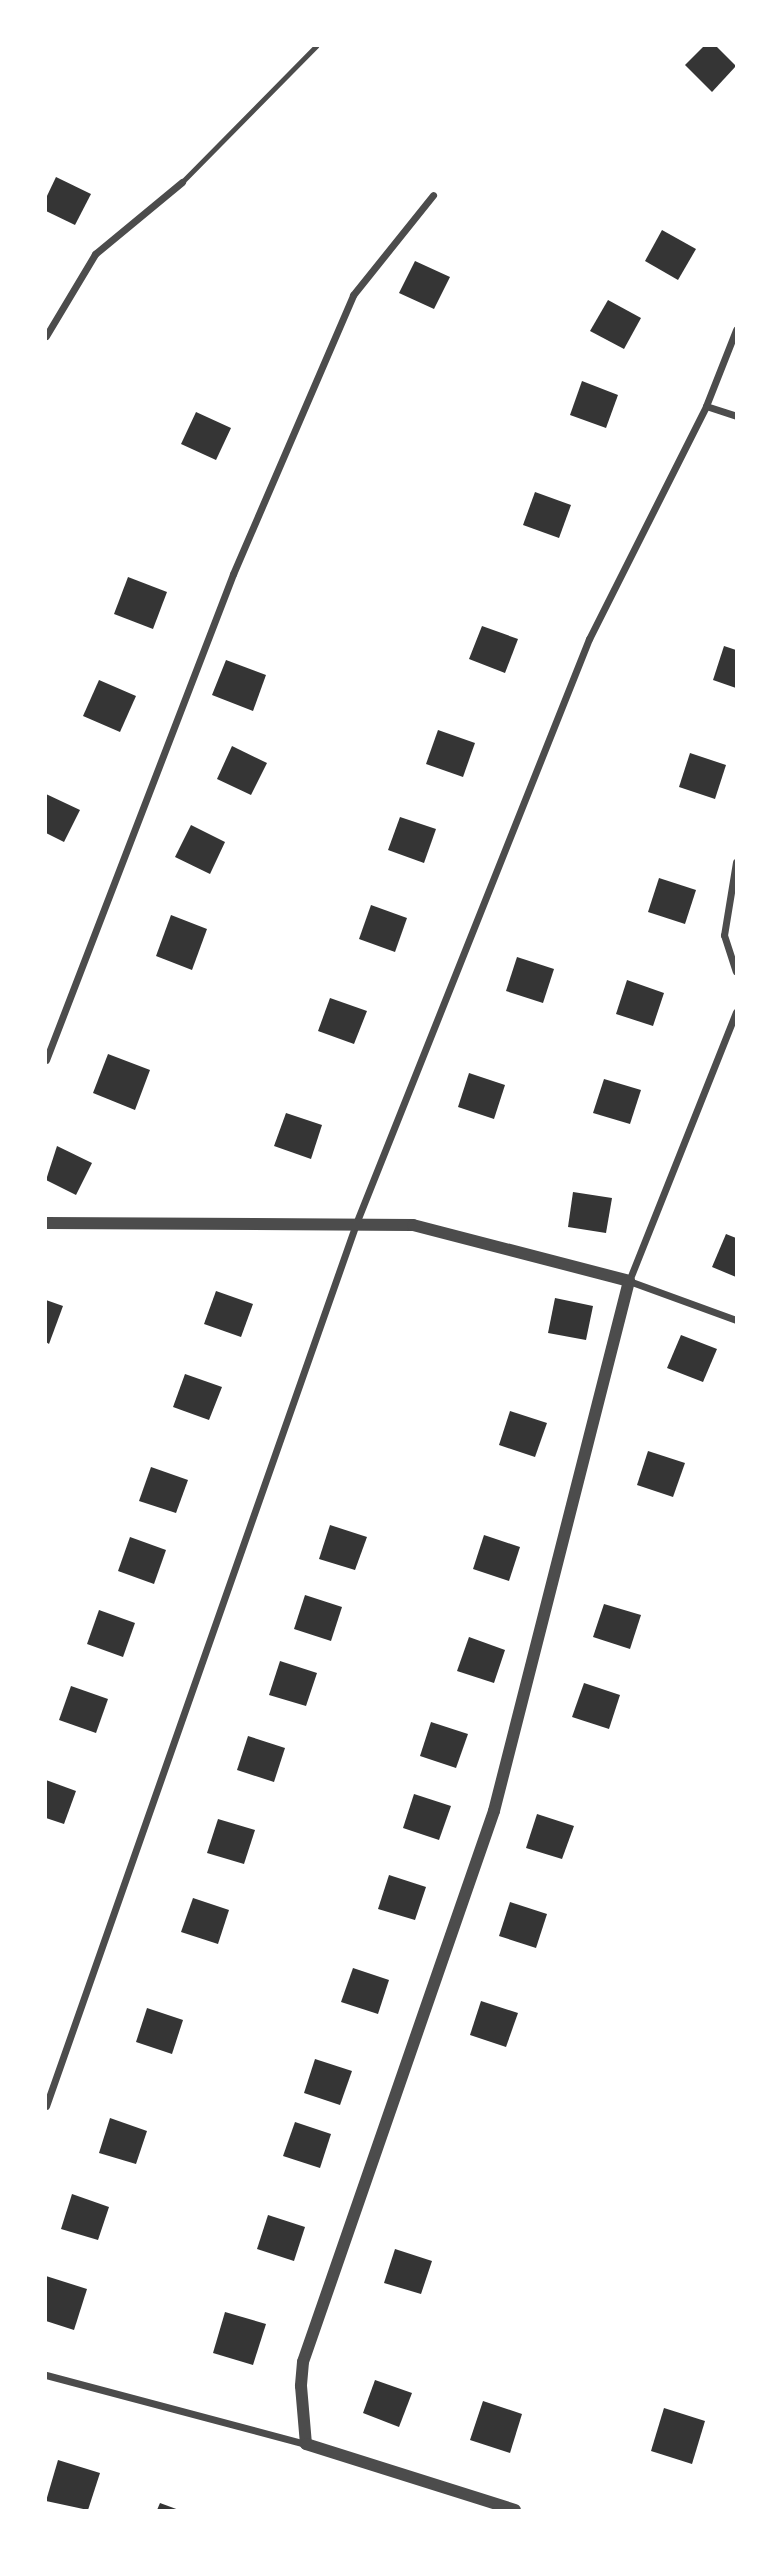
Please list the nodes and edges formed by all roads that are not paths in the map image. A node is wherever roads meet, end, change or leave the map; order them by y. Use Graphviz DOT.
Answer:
graph roads {
  1 [pos="316,46"];
  2 [pos="182,182"];
  3 [pos="433,195"];
  4 [pos="737,330"];
  5 [pos="46,336"];
  6 [pos="706,406"];
  7 [pos="737,416"];
  8 [pos="737,862"];
  9 [pos="737,971"];
  10 [pos="737,1012"];
  11 [pos="46,1060"];
  12 [pos="357,1221"];
  13 [pos="46,1223"];
  14 [pos="629,1281"];
  15 [pos="737,1320"];
  16 [pos="46,2106"];
  17 [pos="46,2375"];
  18 [pos="306,2444"];
  19 [pos="514,2511"];
  1 -- 2 [label="lane"];
  2 -- 5 [label="street"];
  3 -- 11 [label="street"];
  4 -- 6 [label="street"];
  6 -- 7 [label="street"];
  6 -- 12 [label="street"];
  8 -- 9 [label="street"];
  10 -- 14 [label="street"];
  12 -- 13 [label="street"];
  12 -- 14 [label="street"];
  12 -- 16 [label="street"];
  14 -- 15 [label="street"];
  14 -- 18 [label="street"];
  17 -- 18 [label="street"];
  18 -- 19 [label="street"];
}
